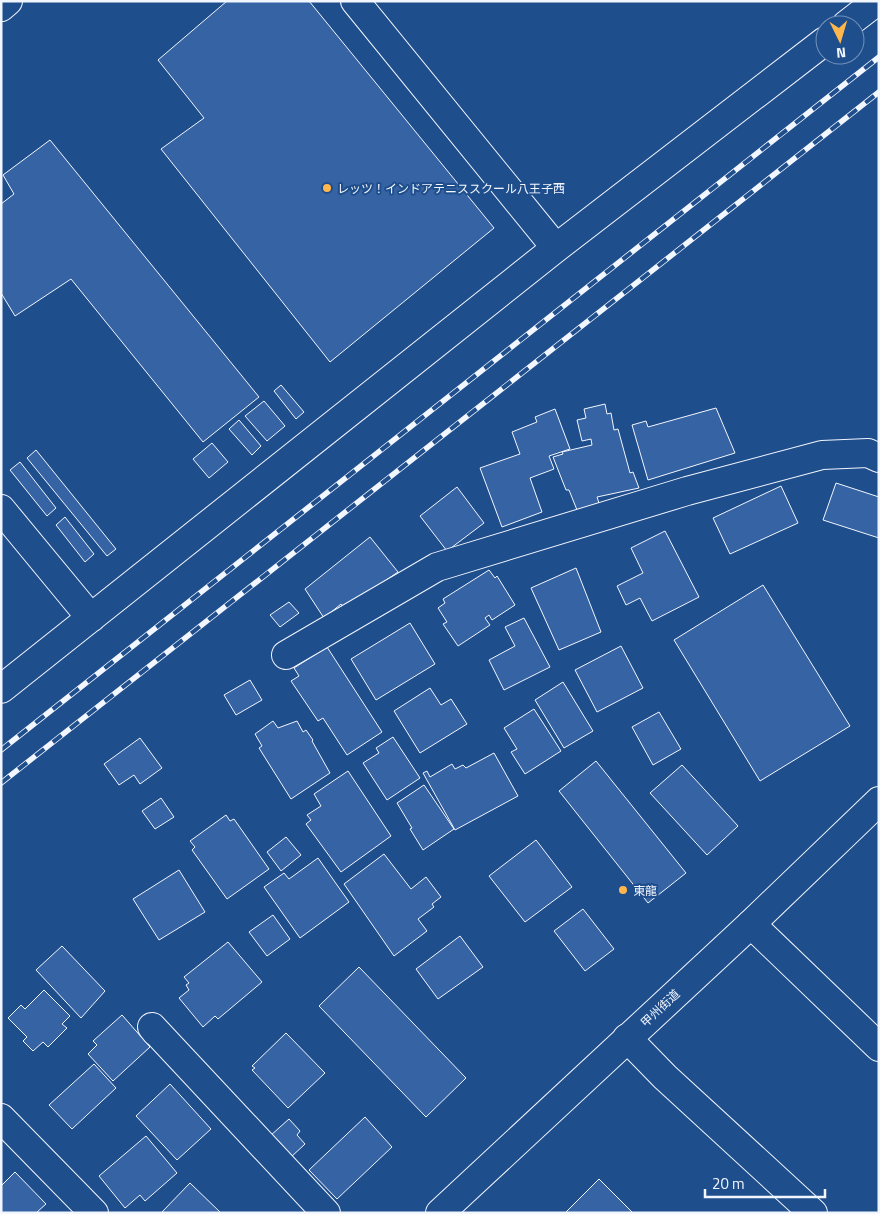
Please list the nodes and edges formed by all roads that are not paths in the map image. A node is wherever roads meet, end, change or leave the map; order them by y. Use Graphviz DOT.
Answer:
graph roads {
  1 [pos="8,1"];
  2 [pos="355,1"];
  3 [pos="877,1"];
  4 [pos="1,7"];
  5 [pos="859,15"];
  6 [pos="815,49"];
  7 [pos="556,248"];
  8 [pos="879,458"];
  9 [pos="1,509"];
  10 [pos="90,618"];
  11 [pos="286,655"];
  12 [pos="1,689"];
  13 [pos="879,801"];
  14 [pos="751,924"];
  15 [pos="156,1032"];
  16 [pos="627,1038"];
  17 [pos="879,1048"];
  18 [pos="1,1118"];
  19 [pos="94,1213"];
  20 [pos="326,1213"];
  21 [pos="440,1213"];
  22 [pos="812,1213"];
  1 -- 4 [label="main road"];
  2 -- 7 [label="main road"];
  3 -- 5 [label="main road"];
  6 -- 7 [label="main road"];
  7 -- 10 [label="main road"];
  8 -- 11 [label="main road"];
  9 -- 10 [label="main road"];
  10 -- 12 [label="main road"];
  13 -- 14 [label="main road, 甲州街道"];
  14 -- 16 [label="main road, 甲州街道"];
  14 -- 17 [label="main road"];
  15 -- 20 [label="main road"];
  16 -- 21 [label="main road, 甲州街道"];
  16 -- 22 [label="main road"];
  18 -- 19 [label="main road"];
}
